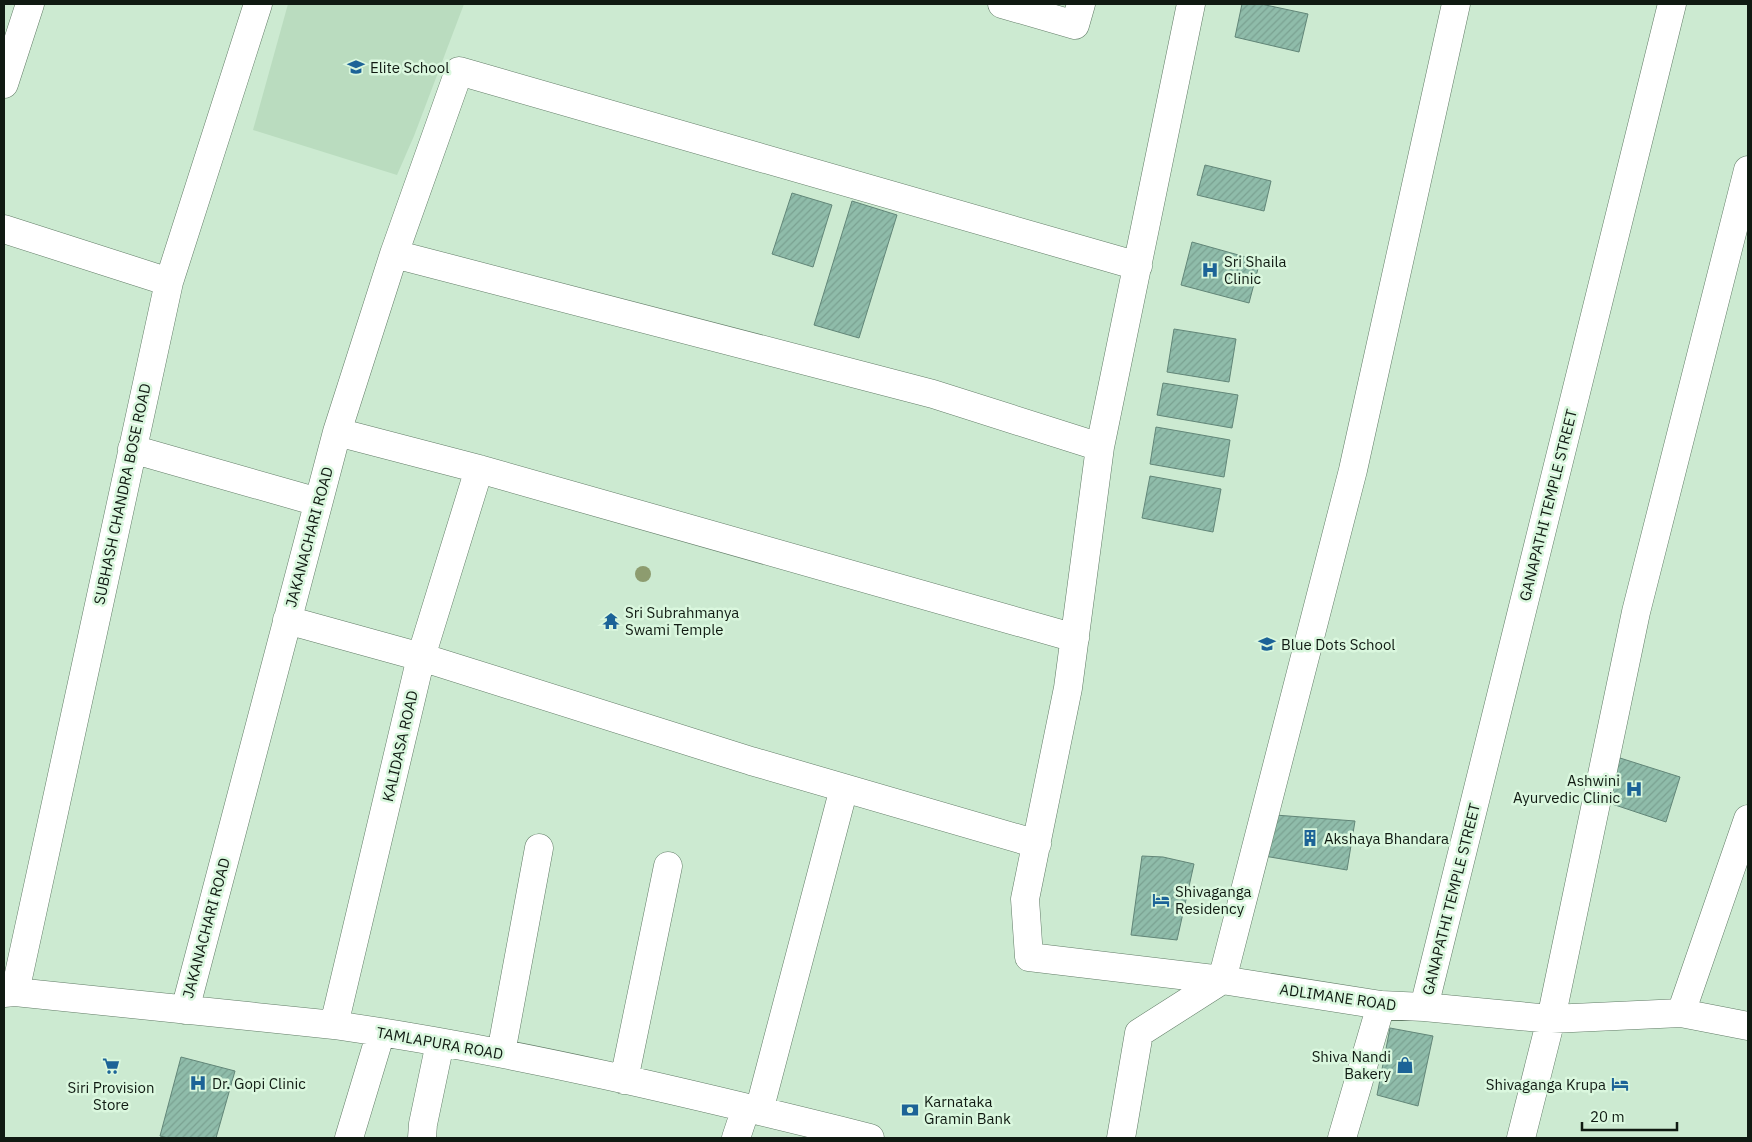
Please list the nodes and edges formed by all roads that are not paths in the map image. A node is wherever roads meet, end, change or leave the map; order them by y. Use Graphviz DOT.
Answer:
graph roads {
  1 [pos="30,4"];
  2 [pos="258,4"];
  3 [pos="1002,4"];
  4 [pos="1081,4"];
  5 [pos="1191,4"];
  6 [pos="1456,4"];
  7 [pos="1672,4"];
  8 [pos="4,84"];
  9 [pos="1748,170"];
  10 [pos="4,229"];
  11 [pos="394,254"];
  12 [pos="1138,266"];
  13 [pos="169,282"];
  14 [pos="337,432"];
  15 [pos="1100,447"];
  16 [pos="132,449"];
  17 [pos="479,470"];
  18 [pos="318,502"];
  19 [pos="286,620"];
  20 [pos="1075,638"];
  21 [pos="421,657"];
  22 [pos="844,788"];
  23 [pos="1748,819"];
  24 [pos="1037,844"];
  25 [pos="539,848"];
  26 [pos="668,866"];
  27 [pos="1222,980"];
  28 [pos="9,992"];
  29 [pos="1381,1006"];
  30 [pos="1424,1007"];
  31 [pos="184,1010"];
  32 [pos="1681,1013"];
  33 [pos="1551,1019"];
  34 [pos="334,1026"];
  35 [pos="1748,1026"];
  36 [pos="381,1032"];
  37 [pos="440,1043"];
  38 [pos="500,1054"];
  39 [pos="624,1080"];
  40 [pos="753,1109"];
  41 [pos="349,1138"];
  42 [pos="422,1138"];
  43 [pos="736,1138"];
  44 [pos="870,1138"];
  45 [pos="1121,1138"];
  46 [pos="1342,1138"];
  47 [pos="1521,1138"];
  1 -- 8 [label="street"];
  2 -- 13 [label="street, SUBHASH CHANDRA BOSE ROAD"];
  3 -- 4 [label="street"];
  5 -- 12 [label="street"];
  6 -- 27 [label="street"];
  7 -- 30 [label="street, GANAPATHI TEMPLE STREET"];
  9 -- 33 [label="street"];
  10 -- 13 [label="street"];
  11 -- 12 [label="street, JAKANACHARI ROAD"];
  11 -- 14 [label="street, JAKANACHARI ROAD"];
  11 -- 15 [label="street"];
  12 -- 15 [label="street"];
  13 -- 16 [label="street, SUBHASH CHANDRA BOSE ROAD"];
  14 -- 17 [label="street"];
  14 -- 18 [label="street, JAKANACHARI ROAD"];
  15 -- 20 [label="street"];
  16 -- 18 [label="street"];
  16 -- 28 [label="street, SUBHASH CHANDRA BOSE ROAD"];
  17 -- 20 [label="street"];
  17 -- 21 [label="street, KALIDASA ROAD"];
  18 -- 19 [label="street, JAKANACHARI ROAD"];
  19 -- 21 [label="street"];
  19 -- 31 [label="street, JAKANACHARI ROAD"];
  20 -- 24 [label="street"];
  21 -- 22 [label="street"];
  21 -- 34 [label="street, KALIDASA ROAD"];
  22 -- 24 [label="street"];
  22 -- 40 [label="street"];
  23 -- 32 [label="street"];
  24 -- 27 [label="street, ADLIMANE ROAD"];
  25 -- 38 [label="street"];
  26 -- 39 [label="street"];
  27 -- 29 [label="street, ADLIMANE ROAD"];
  27 -- 45 [label="street"];
  28 -- 31 [label="street, TAMLAPURA ROAD"];
  29 -- 30 [label="street, ADLIMANE ROAD"];
  29 -- 46 [label="street"];
  30 -- 33 [label="street, ADLIMANE ROAD"];
  31 -- 34 [label="street, TAMLAPURA ROAD"];
  32 -- 33 [label="street, ADLIMANE ROAD"];
  32 -- 35 [label="street, ADLIMANE ROAD"];
  33 -- 47 [label="street"];
  34 -- 36 [label="street, TAMLAPURA ROAD"];
  36 -- 37 [label="street, TAMLAPURA ROAD"];
  36 -- 41 [label="street"];
  37 -- 38 [label="street, TAMLAPURA ROAD"];
  37 -- 42 [label="street"];
  38 -- 39 [label="street, TAMLAPURA ROAD"];
  39 -- 40 [label="street, TAMLAPURA ROAD"];
  40 -- 43 [label="street"];
  40 -- 44 [label="street, TAMLAPURA ROAD"];
}
